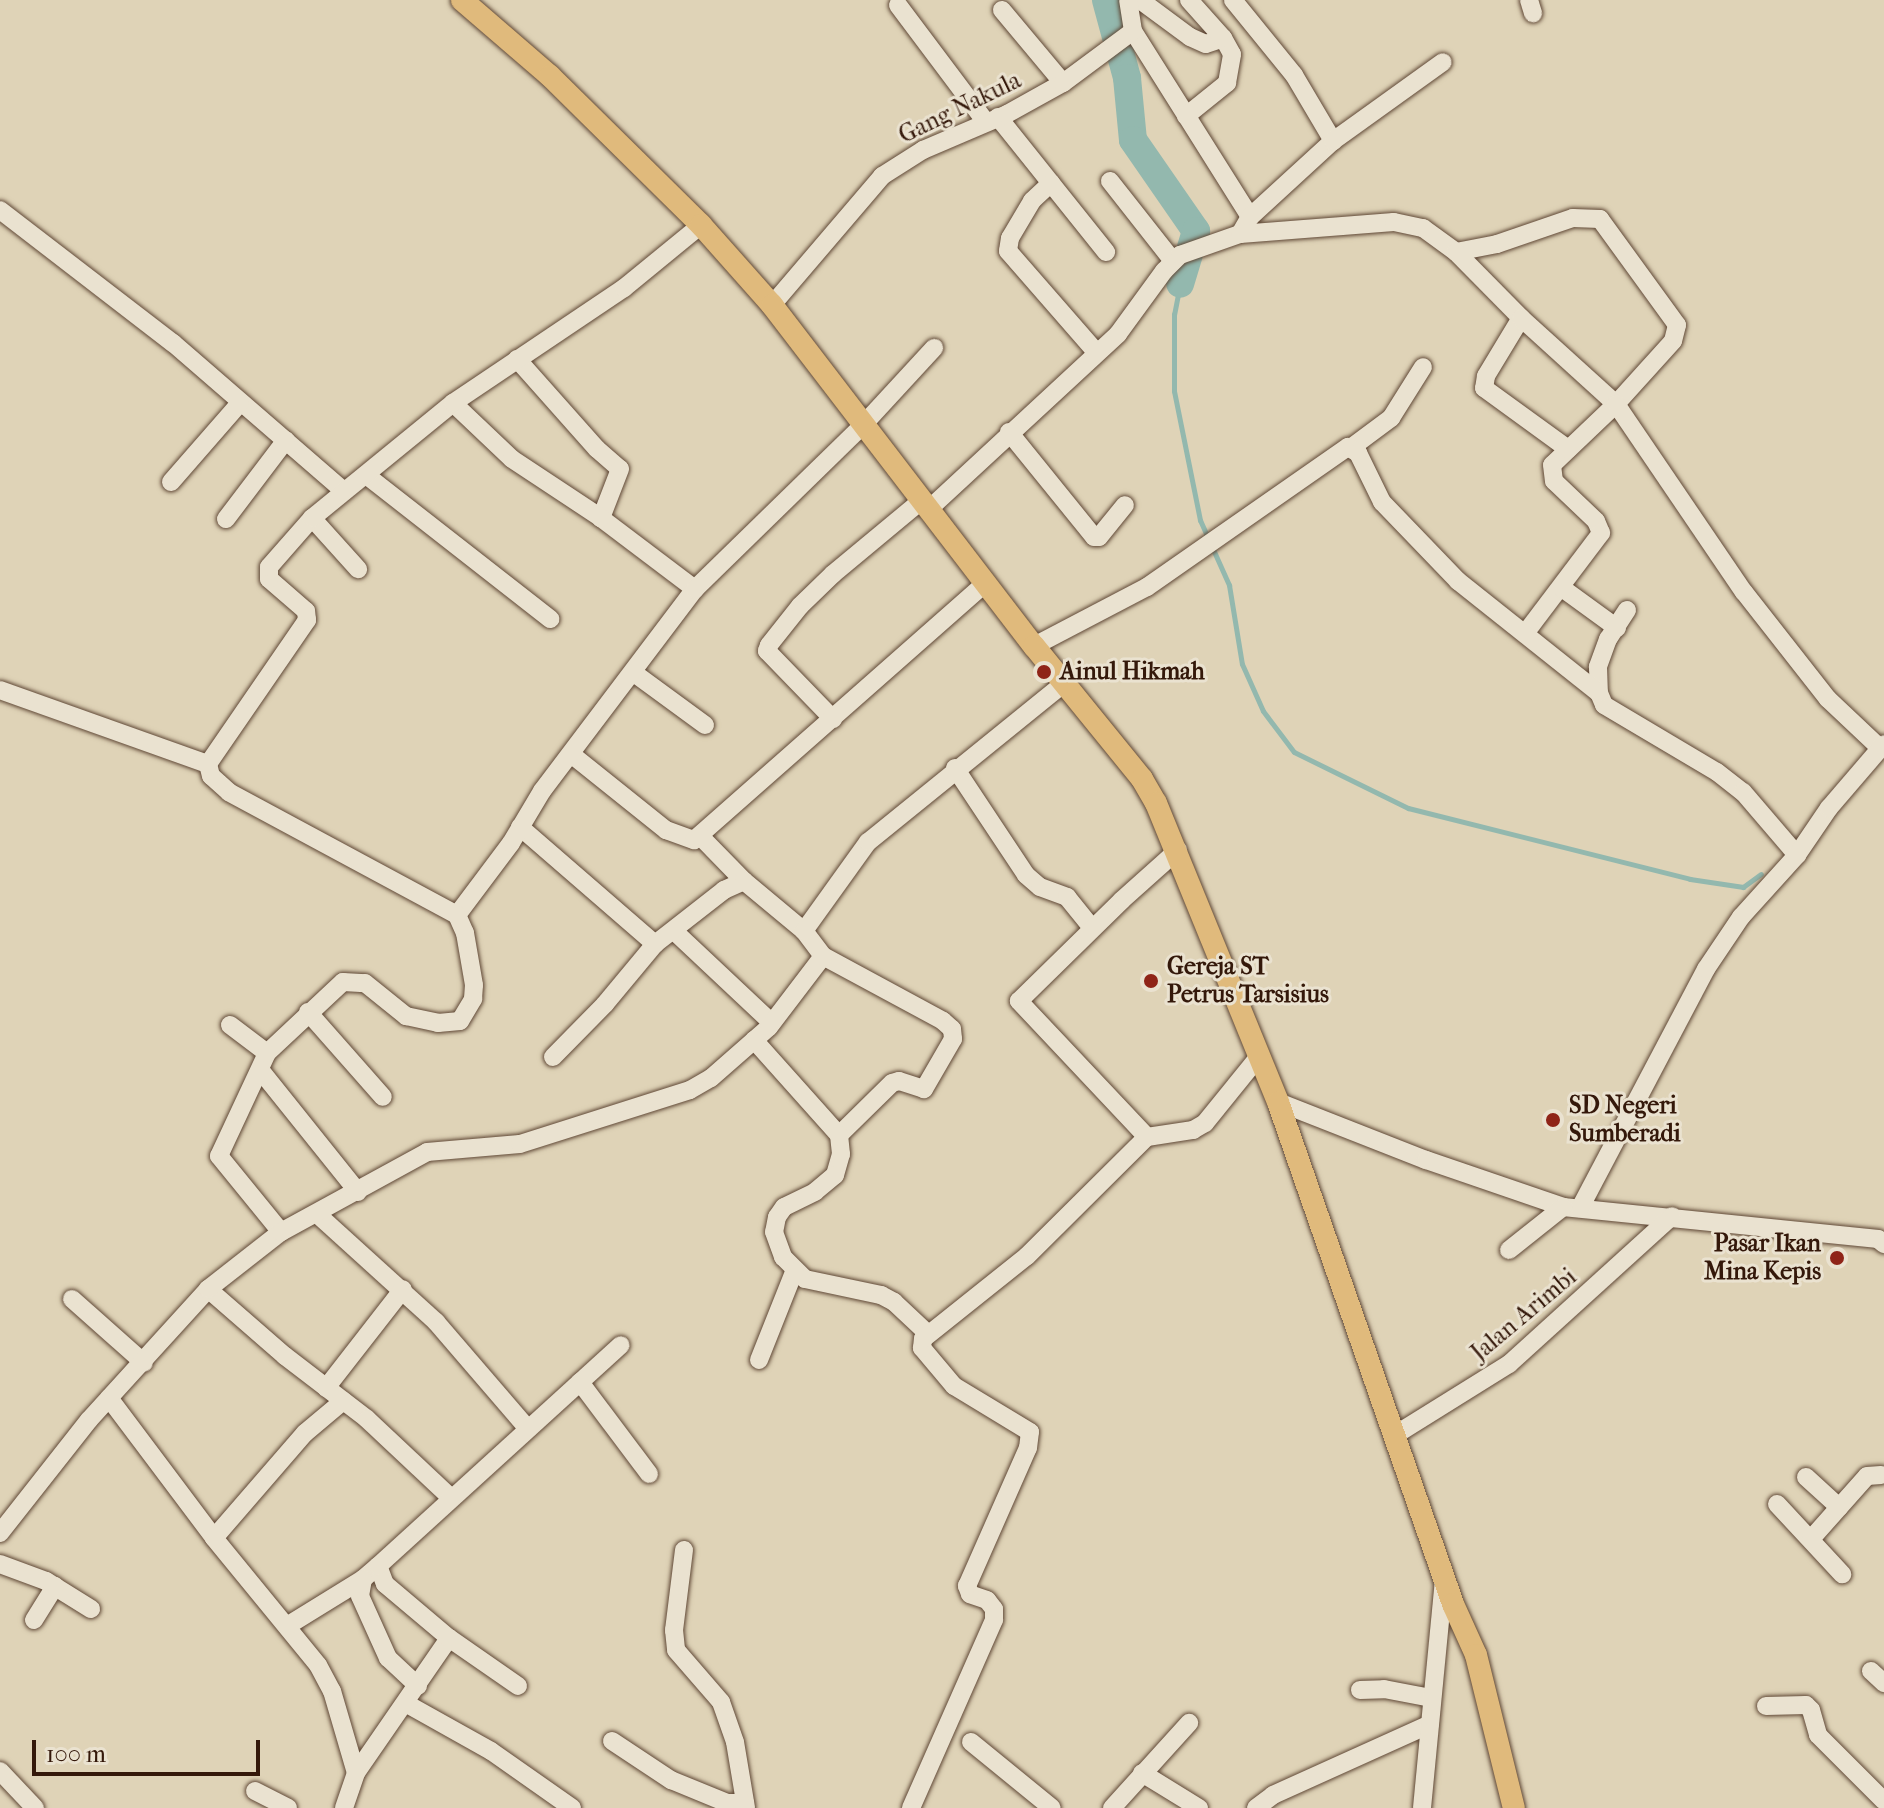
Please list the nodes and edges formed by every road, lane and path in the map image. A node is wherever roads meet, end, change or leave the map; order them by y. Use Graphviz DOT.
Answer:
graph roads {
  1 [pos="462,0"];
  2 [pos="477,0"];
  3 [pos="1128,0"];
  4 [pos="1140,0"];
  5 [pos="1189,0"];
  6 [pos="1233,0"];
  7 [pos="898,5"];
  8 [pos="1002,10"];
  9 [pos="490,22"];
  10 [pos="1123,37"];
  11 [pos="1223,38"];
  12 [pos="1443,62"];
  13 [pos="1063,83"];
  14 [pos="1186,116"];
  15 [pos="992,119"];
  16 [pos="1333,141"];
  17 [pos="1110,181"];
  18 [pos="1051,183"];
  19 [pos="0,210"];
  20 [pos="1250,217"];
  21 [pos="701,225"];
  22 [pos="1240,234"];
  23 [pos="1106,252"];
  24 [pos="1456,252"];
  25 [pos="1173,261"];
  26 [pos="772,305"];
  27 [pos="1521,318"];
  28 [pos="934,348"];
  29 [pos="1097,353"];
  30 [pos="517,359"];
  31 [pos="1423,367"];
  32 [pos="240,403"];
  33 [pos="453,403"];
  34 [pos="1616,404"];
  35 [pos="863,425"];
  36 [pos="1009,432"];
  37 [pos="286,440"];
  38 [pos="1355,445"];
  39 [pos="1568,449"];
  40 [pos="366,475"];
  41 [pos="171,482"];
  42 [pos="344,491"];
  43 [pos="924,505"];
  44 [pos="1125,505"];
  45 [pos="312,518"];
  46 [pos="601,518"];
  47 [pos="226,519"];
  48 [pos="358,569"];
  49 [pos="986,583"];
  50 [pos="1562,588"];
  51 [pos="695,589"];
  52 [pos="1627,610"];
  53 [pos="550,619"];
  54 [pos="1617,628"];
  55 [pos="1526,632"];
  56 [pos="1034,646"];
  57 [pos="634,673"];
  58 [pos="1064,683"];
  59 [pos="0,690"];
  60 [pos="1599,693"];
  61 [pos="833,719"];
  62 [pos="705,725"];
  63 [pos="1882,746"];
  64 [pos="571,754"];
  65 [pos="208,764"];
  66 [pos="955,768"];
  67 [pos="520,827"];
  68 [pos="701,837"];
  69 [pos="1178,850"];
  70 [pos="1797,855"];
  71 [pos="744,881"];
  72 [pos="457,915"];
  73 [pos="1092,928"];
  74 [pos="674,931"];
  75 [pos="804,931"];
  76 [pos="655,944"];
  77 [pos="823,956"];
  78 [pos="308,1012"];
  79 [pos="772,1023"];
  80 [pos="230,1025"];
  81 [pos="754,1040"];
  82 [pos="267,1053"];
  83 [pos="1260,1055"];
  84 [pos="553,1057"];
  85 [pos="261,1071"];
  86 [pos="383,1097"];
  87 [pos="1278,1102"];
  88 [pos="839,1135"];
  89 [pos="1147,1137"];
  90 [pos="358,1192"];
  91 [pos="1572,1207"];
  92 [pos="317,1214"];
  93 [pos="1672,1216"];
  94 [pos="281,1232"];
  95 [pos="1882,1235"];
  96 [pos="1509,1250"];
  97 [pos="794,1272"];
  98 [pos="208,1289"];
  99 [pos="403,1289"];
  100 [pos="72,1299"];
  101 [pos="927,1333"];
  102 [pos="621,1345"];
  103 [pos="759,1360"];
  104 [pos="144,1363"];
  105 [pos="580,1382"];
  106 [pos="326,1388"];
  107 [pos="109,1398"];
  108 [pos="343,1401"];
  109 [pos="528,1429"];
  110 [pos="1395,1435"];
  111 [pos="649,1474"];
  112 [pos="1883,1474"];
  113 [pos="1806,1477"];
  114 [pos="451,1498"];
  115 [pos="1777,1504"];
  116 [pos="1839,1507"];
  117 [pos="0,1533"];
  118 [pos="214,1538"];
  119 [pos="1811,1539"];
  120 [pos="684,1550"];
  121 [pos="0,1564"];
  122 [pos="370,1572"];
  123 [pos="1842,1574"];
  124 [pos="1445,1577"];
  125 [pos="55,1586"];
  126 [pos="91,1609"];
  127 [pos="34,1620"];
  128 [pos="287,1626"];
  129 [pos="449,1638"];
  130 [pos="418,1686"];
  131 [pos="518,1686"];
  132 [pos="1360,1690"];
  133 [pos="1431,1698"];
  134 [pos="407,1704"];
  135 [pos="1766,1706"];
  136 [pos="1189,1723"];
  137 [pos="1430,1724"];
  138 [pos="612,1741"];
  139 [pos="971,1742"];
  140 [pos="0,1771"];
  141 [pos="356,1773"];
  142 [pos="1142,1773"];
  143 [pos="255,1791"];
  144 [pos="1884,1801"];
  145 [pos="745,1806"];
  146 [pos="35,1808"];
  147 [pos="288,1808"];
  148 [pos="344,1808"];
  149 [pos="572,1808"];
  150 [pos="911,1808"];
  151 [pos="1052,1808"];
  152 [pos="1112,1808"];
  153 [pos="1199,1808"];
  154 [pos="1256,1808"];
  155 [pos="1422,1808"];
  156 [pos="1514,1808"];
  1 -- 9 [label="main road"];
  2 -- 9 [label="street"];
  3 -- 10 [label="street"];
  4 -- 11 [label="street"];
  5 -- 11 [label="street"];
  6 -- 16 [label="street"];
  7 -- 15 [label="street"];
  8 -- 13 [label="street"];
  9 -- 21 [label="main road"];
  10 -- 13 [label="street, Gang Nakula"];
  10 -- 14 [label="street"];
  11 -- 14 [label="street"];
  12 -- 16 [label="street"];
  13 -- 15 [label="street, Gang Nakula"];
  14 -- 20 [label="street"];
  15 -- 18 [label="street"];
  15 -- 26 [label="street, Gang Nakula"];
  16 -- 20 [label="street"];
  17 -- 25 [label="street"];
  18 -- 23 [label="street"];
  18 -- 29 [label="street"];
  19 -- 32 [label="street"];
  20 -- 22 [label="street"];
  21 -- 26 [label="main road"];
  21 -- 30 [label="street"];
  22 -- 24 [label="street"];
  22 -- 25 [label="street"];
  24 -- 27 [label="street"];
  24 -- 34 [label="street"];
  25 -- 29 [label="street"];
  26 -- 35 [label="main road"];
  27 -- 34 [label="street"];
  27 -- 39 [label="street"];
  28 -- 35 [label="street"];
  29 -- 36 [label="street"];
  30 -- 33 [label="street"];
  30 -- 46 [label="street"];
  31 -- 38 [label="street"];
  32 -- 37 [label="street"];
  32 -- 41 [label="street"];
  33 -- 40 [label="street"];
  33 -- 46 [label="street"];
  34 -- 39 [label="street"];
  34 -- 63 [label="street"];
  35 -- 43 [label="main road"];
  35 -- 51 [label="street"];
  36 -- 43 [label="street"];
  36 -- 44 [label="street"];
  37 -- 42 [label="street"];
  37 -- 47 [label="street"];
  38 -- 55 [label="street"];
  38 -- 56 [label="street"];
  39 -- 50 [label="street"];
  40 -- 42 [label="street"];
  40 -- 53 [label="street"];
  42 -- 45 [label="street"];
  43 -- 49 [label="main road"];
  43 -- 61 [label="street"];
  45 -- 48 [label="street"];
  45 -- 65 [label="street"];
  46 -- 51 [label="street"];
  49 -- 56 [label="main road"];
  49 -- 61 [label="street"];
  50 -- 54 [label="street"];
  50 -- 55 [label="street"];
  51 -- 57 [label="street"];
  52 -- 54 [label="street"];
  54 -- 60 [label="street"];
  55 -- 60 [label="street"];
  56 -- 58 [label="main road"];
  57 -- 62 [label="street"];
  57 -- 64 [label="street"];
  58 -- 66 [label="street"];
  58 -- 69 [label="main road"];
  59 -- 65 [label="street"];
  60 -- 70 [label="street"];
  61 -- 68 [label="street"];
  63 -- 70 [label="street"];
  64 -- 67 [label="street"];
  64 -- 68 [label="street"];
  65 -- 72 [label="street"];
  66 -- 73 [label="street"];
  66 -- 75 [label="street"];
  67 -- 72 [label="street"];
  67 -- 76 [label="street"];
  68 -- 71 [label="street"];
  69 -- 73 [label="street"];
  69 -- 83 [label="main road"];
  70 -- 91 [label="street"];
  71 -- 74 [label="street"];
  71 -- 75 [label="street"];
  72 -- 78 [label="street"];
  73 -- 89 [label="street"];
  74 -- 76 [label="street"];
  74 -- 79 [label="street"];
  75 -- 77 [label="street"];
  76 -- 84 [label="street"];
  77 -- 79 [label="street"];
  77 -- 88 [label="street"];
  78 -- 82 [label="street"];
  78 -- 86 [label="street"];
  79 -- 81 [label="street"];
  80 -- 82 [label="street"];
  81 -- 88 [label="street"];
  81 -- 90 [label="street"];
  82 -- 85 [label="street"];
  83 -- 87 [label="main road"];
  83 -- 89 [label="street"];
  85 -- 90 [label="street"];
  85 -- 94 [label="street"];
  87 -- 91 [label="street"];
  87 -- 110 [label="main road"];
  88 -- 97 [label="street"];
  89 -- 101 [label="street"];
  90 -- 92 [label="street"];
  91 -- 93 [label="street"];
  91 -- 96 [label="street"];
  92 -- 94 [label="street"];
  92 -- 99 [label="street"];
  93 -- 95 [label="street"];
  93 -- 110 [label="street, Jalan Arimbi"];
  94 -- 98 [label="street"];
  97 -- 101 [label="street"];
  97 -- 103 [label="street"];
  98 -- 104 [label="street"];
  98 -- 106 [label="street"];
  99 -- 106 [label="street"];
  99 -- 109 [label="street"];
  100 -- 104 [label="street"];
  101 -- 150 [label="street"];
  102 -- 105 [label="street"];
  104 -- 107 [label="street"];
  105 -- 109 [label="street"];
  105 -- 111 [label="street"];
  106 -- 108 [label="street"];
  107 -- 117 [label="street"];
  107 -- 118 [label="street"];
  108 -- 114 [label="street"];
  108 -- 118 [label="street"];
  109 -- 114 [label="street"];
  110 -- 124 [label="main road"];
  112 -- 116 [label="street"];
  113 -- 116 [label="street"];
  114 -- 122 [label="street"];
  115 -- 119 [label="street"];
  116 -- 119 [label="street"];
  118 -- 128 [label="street"];
  119 -- 123 [label="street"];
  120 -- 145 [label="street"];
  121 -- 125 [label="street"];
  122 -- 128 [label="street"];
  122 -- 129 [label="street"];
  122 -- 130 [label="street"];
  124 -- 133 [label="street"];
  124 -- 156 [label="main road"];
  125 -- 126 [label="street"];
  125 -- 127 [label="street"];
  128 -- 141 [label="street"];
  129 -- 130 [label="street"];
  129 -- 131 [label="street"];
  130 -- 134 [label="street"];
  132 -- 133 [label="street"];
  133 -- 137 [label="street"];
  134 -- 141 [label="street"];
  134 -- 149 [label="street"];
  135 -- 144 [label="street"];
  136 -- 142 [label="street"];
  137 -- 154 [label="street"];
  137 -- 155 [label="street"];
  138 -- 145 [label="street"];
  139 -- 151 [label="street"];
  140 -- 146 [label="street"];
  141 -- 148 [label="street"];
  142 -- 152 [label="street"];
  142 -- 153 [label="street"];
  143 -- 147 [label="street"];
}
